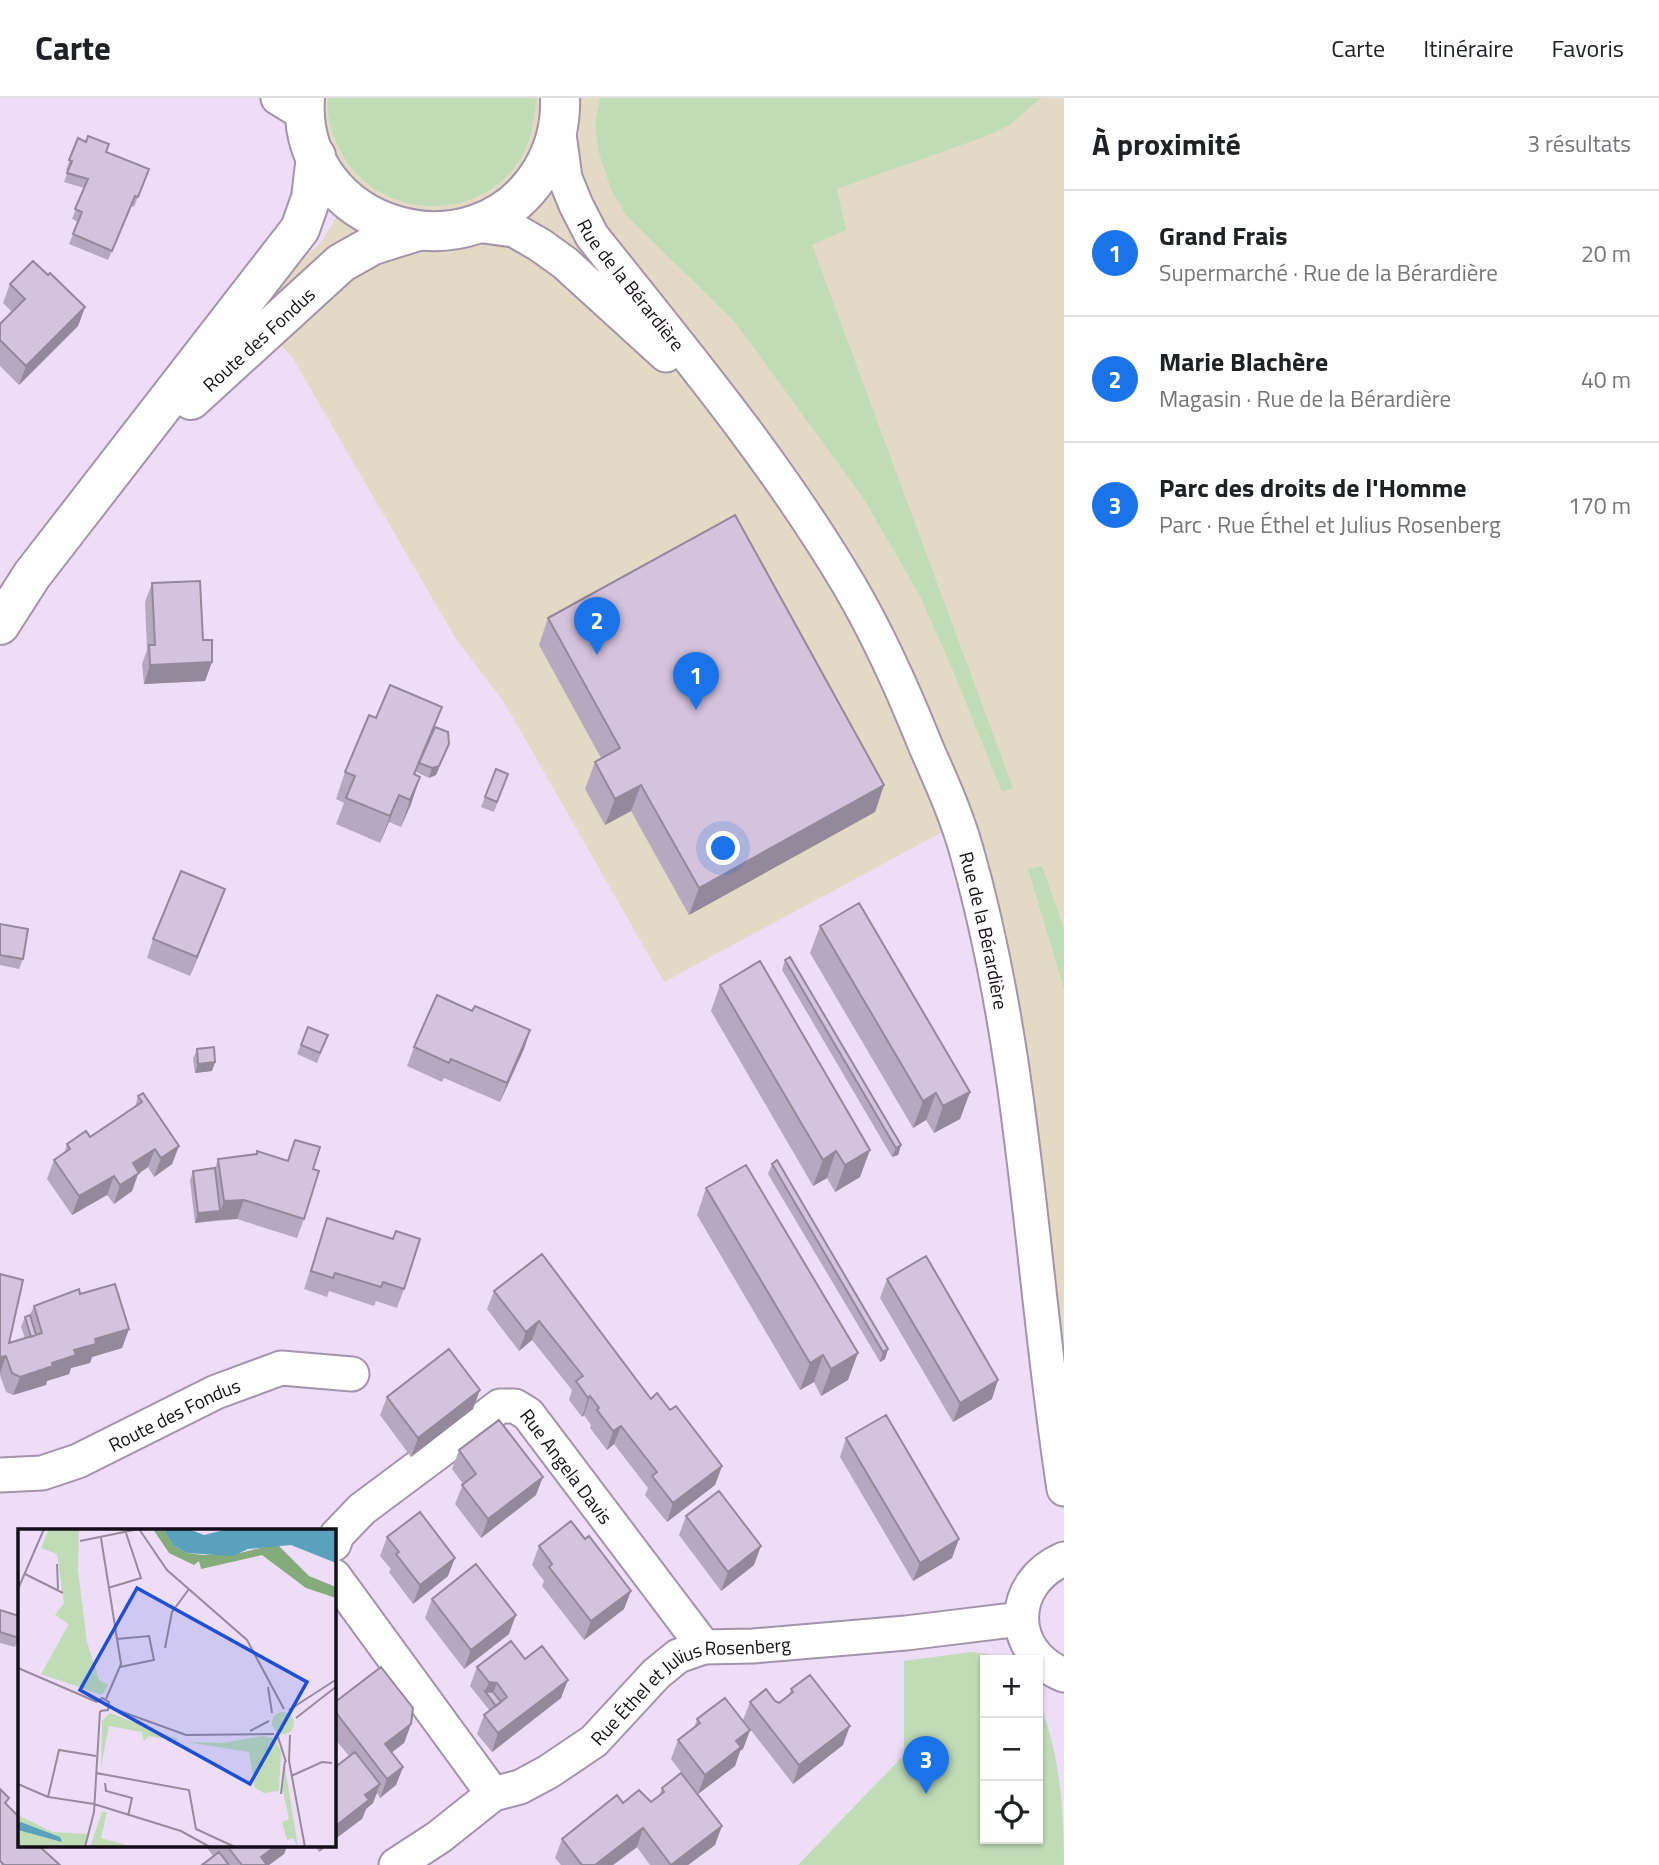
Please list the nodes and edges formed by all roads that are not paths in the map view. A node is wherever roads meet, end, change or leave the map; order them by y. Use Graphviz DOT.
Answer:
graph roads {
  1 [pos="296,104"];
  2 [pos="559,112"];
  3 [pos="316,156"];
  4 [pos="475,225"];
  5 [pos="418,231"];
  6 [pos="743,426"];
  7 [pos="114,470"];
  8 [pos="0,625"];
  9 [pos="352,1374"];
  10 [pos="0,1475"];
  11 [pos="1064,1489"];
  12 [pos="336,1538"];
  13 [pos="1064,1559"];
  14 [pos="336,1579"];
  15 [pos="1021,1619"];
  16 [pos="704,1647"];
  17 [pos="1064,1675"];
  18 [pos="493,1794"];
  19 [pos="396,1865"];
  1 -- 3 [label="street"];
  2 -- 4 [label="street"];
  2 -- 6 [label="street, Rue de la Bérardière"];
  3 -- 5 [label="street"];
  3 -- 7 [label="street, Route des Fondus"];
  4 -- 5 [label="street"];
  4 -- 6 [label="street, Rue de la Bérardière"];
  5 -- 7 [label="street, Route des Fondus"];
  6 -- 11 [label="street, Rue de la Bérardière"];
  7 -- 8 [label="street, Route des Fondus"];
  9 -- 10 [label="street, Route des Fondus"];
  12 -- 16 [label="street, Rue Angela Davis"];
  13 -- 15 [label="street"];
  14 -- 18 [label="street"];
  15 -- 16 [label="street, Rue Éthel et Julius Rosenberg"];
  15 -- 17 [label="street"];
  16 -- 18 [label="street, Rue Éthel et Julius Rosenberg"];
  18 -- 19 [label="street, Rue Éthel et Julius Rosenberg"];
}
